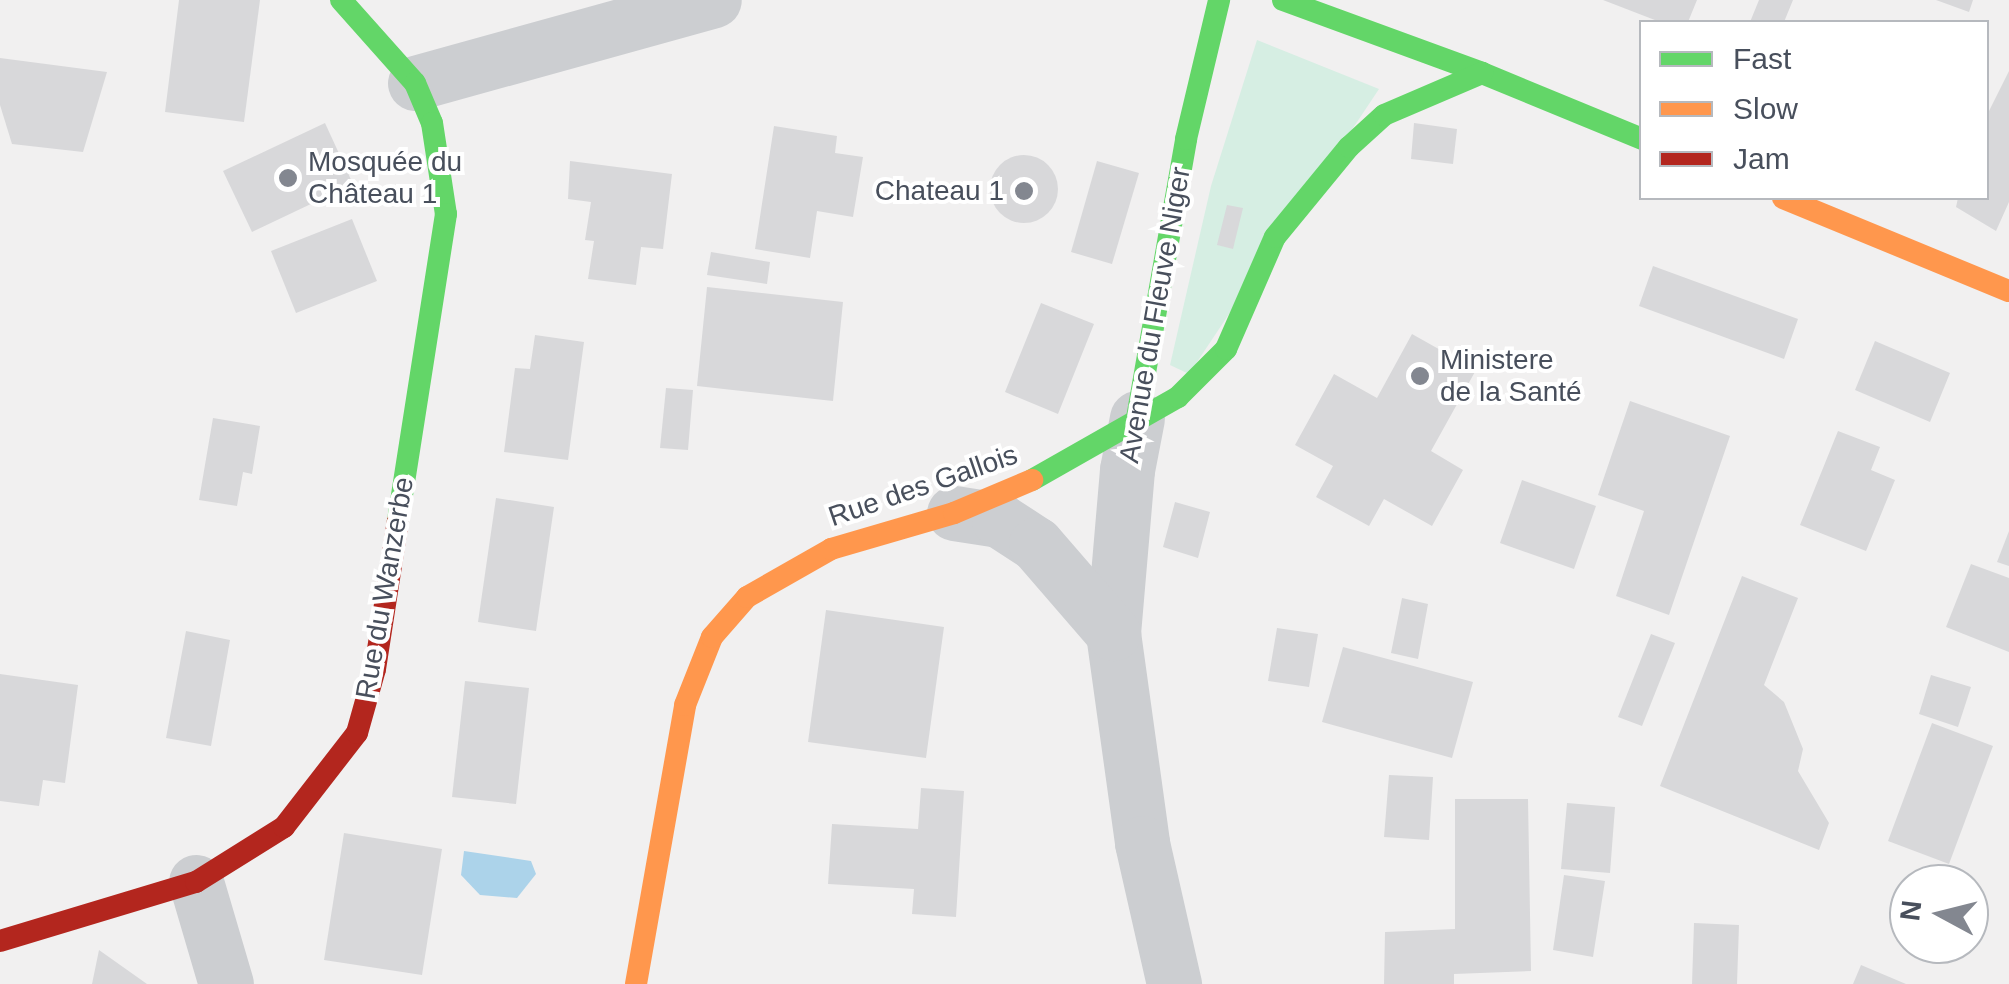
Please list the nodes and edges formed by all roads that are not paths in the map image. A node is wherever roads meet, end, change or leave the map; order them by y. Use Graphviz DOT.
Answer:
graph roads {
  1 [pos="341,0"];
  2 [pos="714,0"];
  3 [pos="1219,0"];
  4 [pos="1283,0"];
  5 [pos="1482,74"];
  6 [pos="415,82"];
  7 [pos="1639,138"];
  8 [pos="1788,200"];
  9 [pos="2009,291"];
  10 [pos="1136,418"];
  11 [pos="954,513"];
  12 [pos="1113,633"];
  13 [pos="196,882"];
  14 [pos="0,941"];
  15 [pos="226,984"];
  16 [pos="636,984"];
  17 [pos="1174,984"];
  1 -- 6 [label="street, Rue du Wanzerbe"];
  2 -- 6 [label="street"];
  3 -- 10 [label="street, Avenue du Fleuve Niger"];
  4 -- 5 [label="street"];
  5 -- 7 [label="street"];
  5 -- 10 [label="street, Rue des Gallois"];
  6 -- 13 [label="street, Rue du Wanzerbe"];
  8 -- 9 [label="street"];
  10 -- 11 [label="street, Rue des Gallois"];
  10 -- 12 [label="street, Avenue du Fleuve Niger"];
  11 -- 12 [label="street"];
  11 -- 16 [label="street, Rue des Gallois"];
  12 -- 17 [label="street, Avenue du Fleuve Niger"];
  13 -- 14 [label="street, Rue du Wanzerbe"];
  13 -- 15 [label="street"];
}
